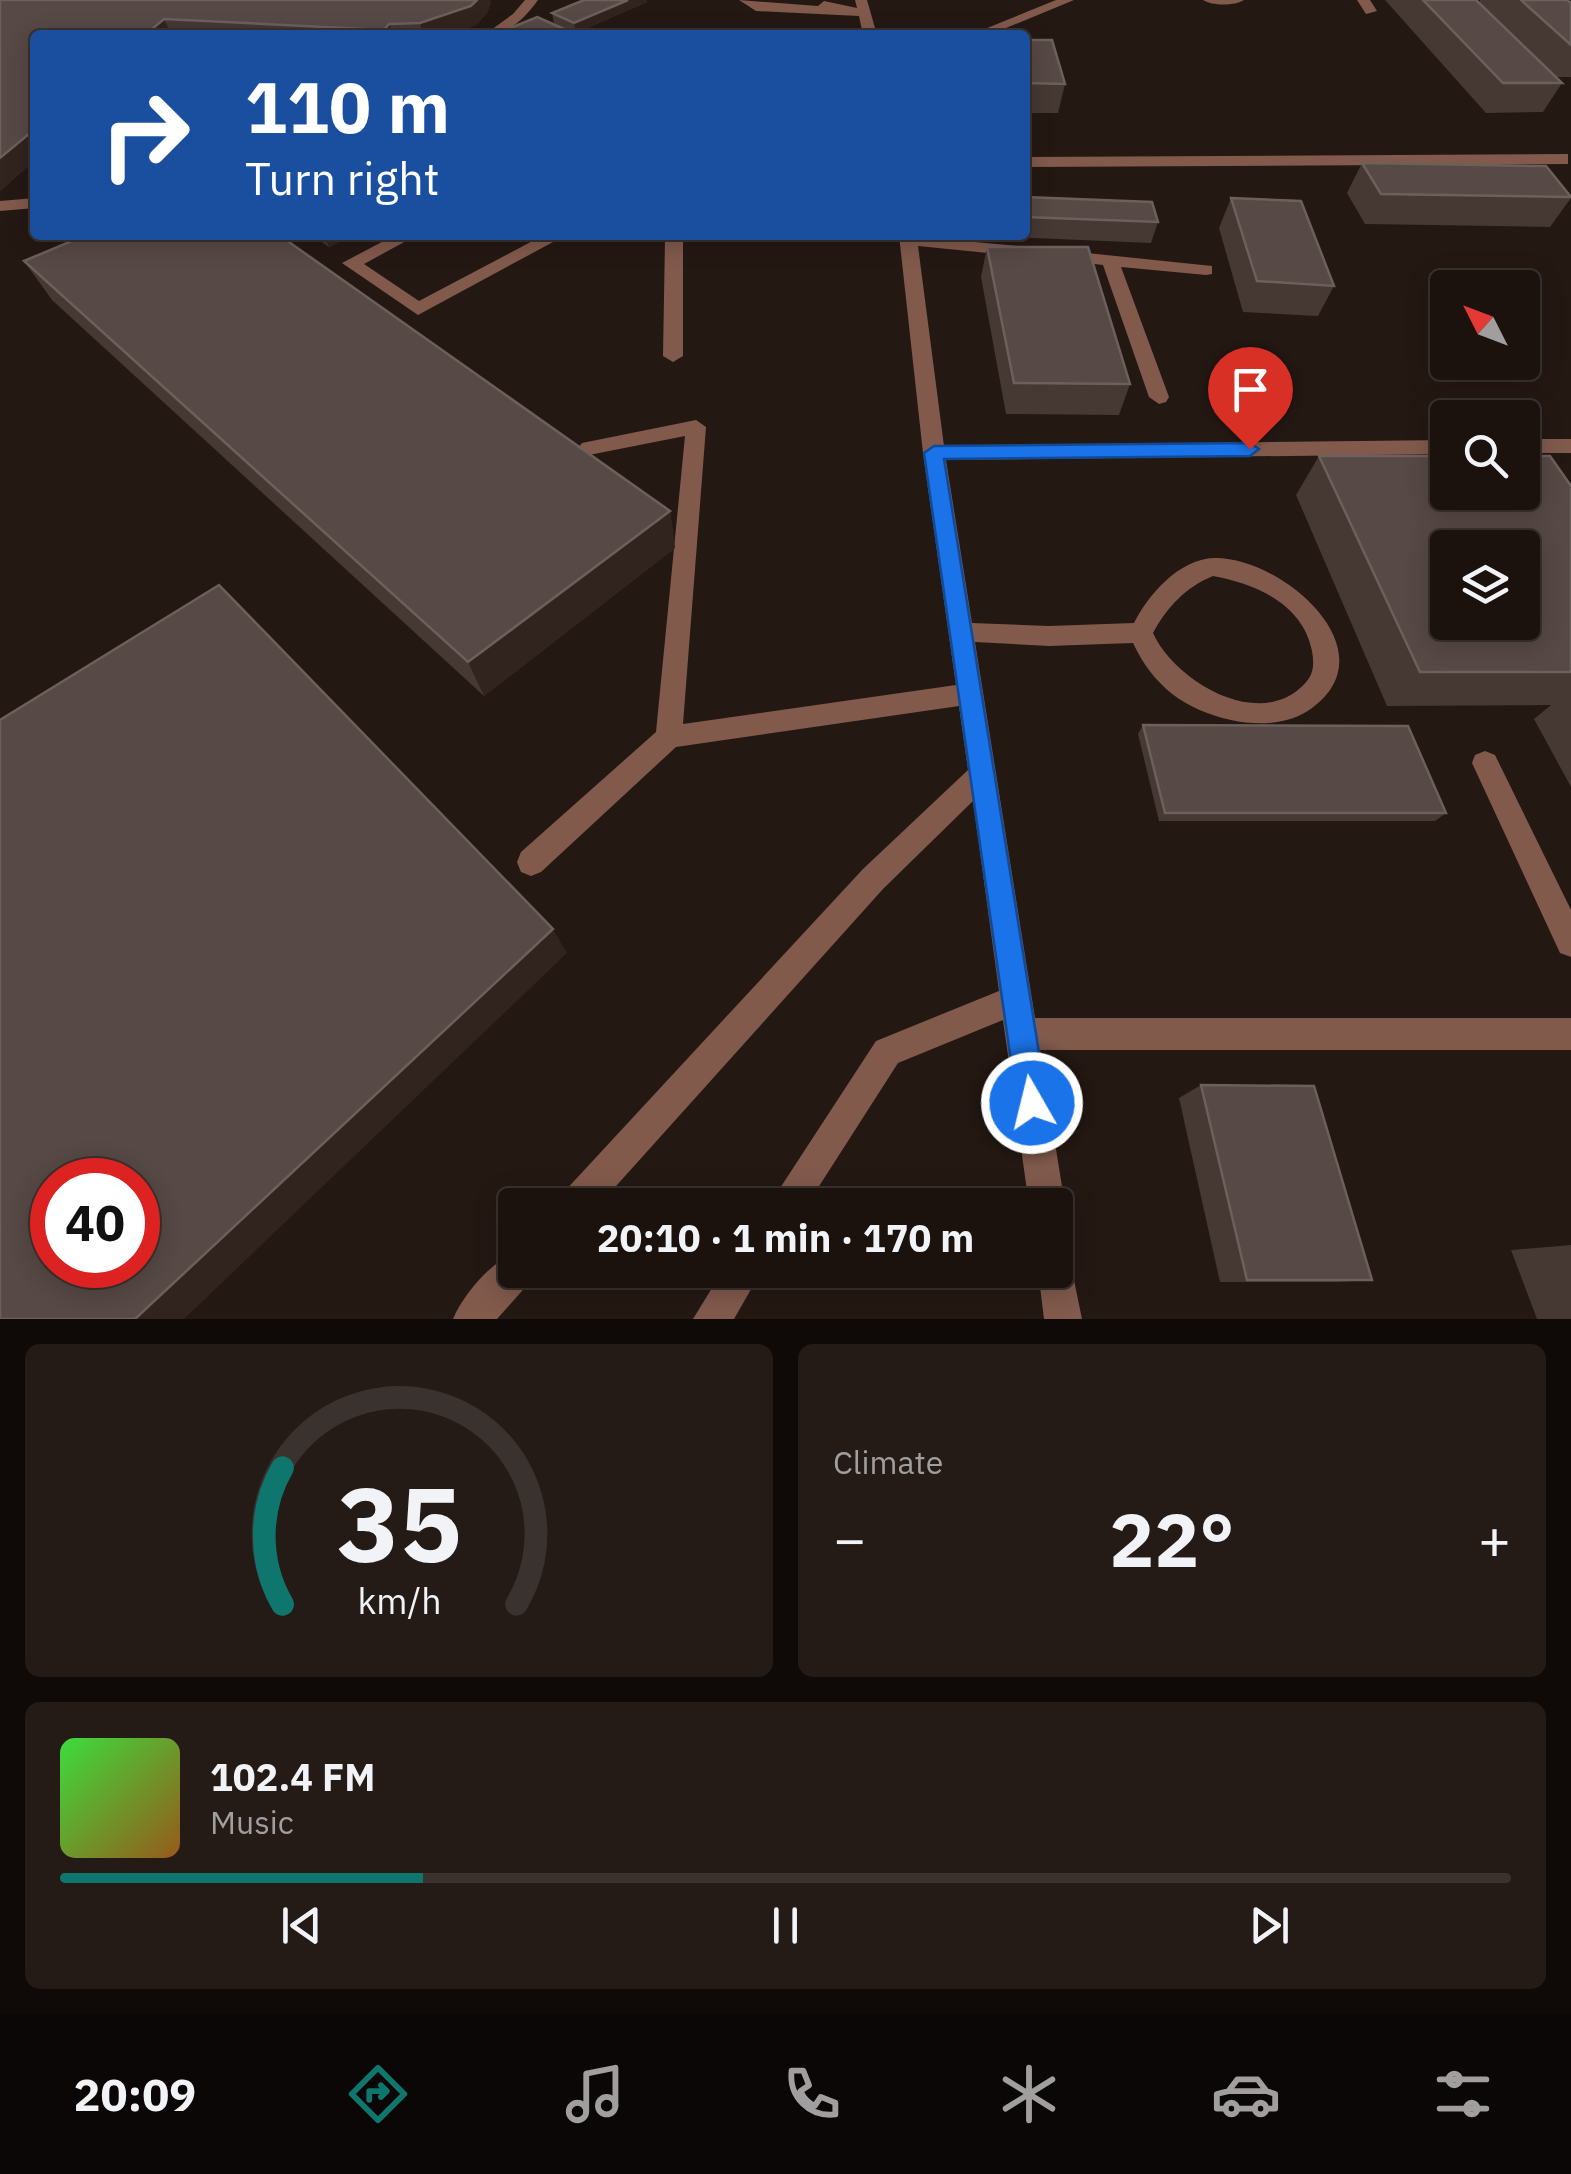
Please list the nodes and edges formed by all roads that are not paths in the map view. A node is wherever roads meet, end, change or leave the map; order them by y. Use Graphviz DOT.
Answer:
graph roads {
  1 [pos="532,0"];
  2 [pos="745,0"];
  3 [pos="816,0"];
  4 [pos="1068,0"];
  5 [pos="1210,0"];
  6 [pos="1238,0"];
  7 [pos="863,6"];
  8 [pos="837,11"];
  9 [pos="498,30"];
  10 [pos="990,30"];
  11 [pos="1568,159"];
  12 [pos="1030,162"];
  13 [pos="30,203"];
  14 [pos="0,206"];
  15 [pos="398,240"];
  16 [pos="548,240"];
  17 [pos="675,240"];
  18 [pos="908,240"];
  19 [pos="934,240"];
  20 [pos="1110,260"];
  21 [pos="1206,270"];
  22 [pos="673,356"];
  23 [pos="1159,397"];
  24 [pos="1540,446"];
  25 [pos="1571,446"];
  26 [pos="1430,447"];
  27 [pos="588,448"];
  28 [pos="934,453"];
  29 [pos="963,632"];
  30 [pos="1140,633"];
  31 [pos="972,693"];
  32 [pos="669,737"];
  33 [pos="1485,763"];
  34 [pos="984,772"];
  35 [pos="530,862"];
  36 [pos="1571,942"];
  37 [pos="1017,999"];
  38 [pos="1022,1034"];
  39 [pos="1571,1034"];
  40 [pos="591,1188"];
  41 [pos="798,1188"];
  42 [pos="1044,1188"];
  43 [pos="500,1288"];
  44 [pos="732,1288"];
  45 [pos="1058,1288"];
  46 [pos="472,1319"];
  47 [pos="712,1319"];
  48 [pos="1063,1319"];
  1 -- 9 [label="street"];
  2 -- 8 [label="street"];
  3 -- 8 [label="street"];
  4 -- 10 [label="street"];
  5 -- 6 [label="street"];
  7 -- 8 [label="street"];
  11 -- 12 [label="street"];
  13 -- 14 [label="street"];
  15 -- 16 [label="street"];
  17 -- 22 [label="street"];
  18 -- 28 [label="street"];
  19 -- 20 [label="street"];
  20 -- 21 [label="street"];
  20 -- 23 [label="street"];
  24 -- 25 [label="street"];
  26 -- 28 [label="street"];
  27 -- 32 [label="street"];
  28 -- 29 [label="street"];
  29 -- 30 [label="street"];
  29 -- 31 [label="street"];
  30 -- 30 [label="street"];
  31 -- 32 [label="street"];
  31 -- 34 [label="street"];
  32 -- 35 [label="street"];
  33 -- 36 [label="street"];
  34 -- 37 [label="street"];
  34 -- 40 [label="street"];
  37 -- 38 [label="street"];
  37 -- 41 [label="street"];
  38 -- 39 [label="street"];
  38 -- 42 [label="street"];
  43 -- 46 [label="street"];
  44 -- 47 [label="street"];
  45 -- 48 [label="street"];
}
